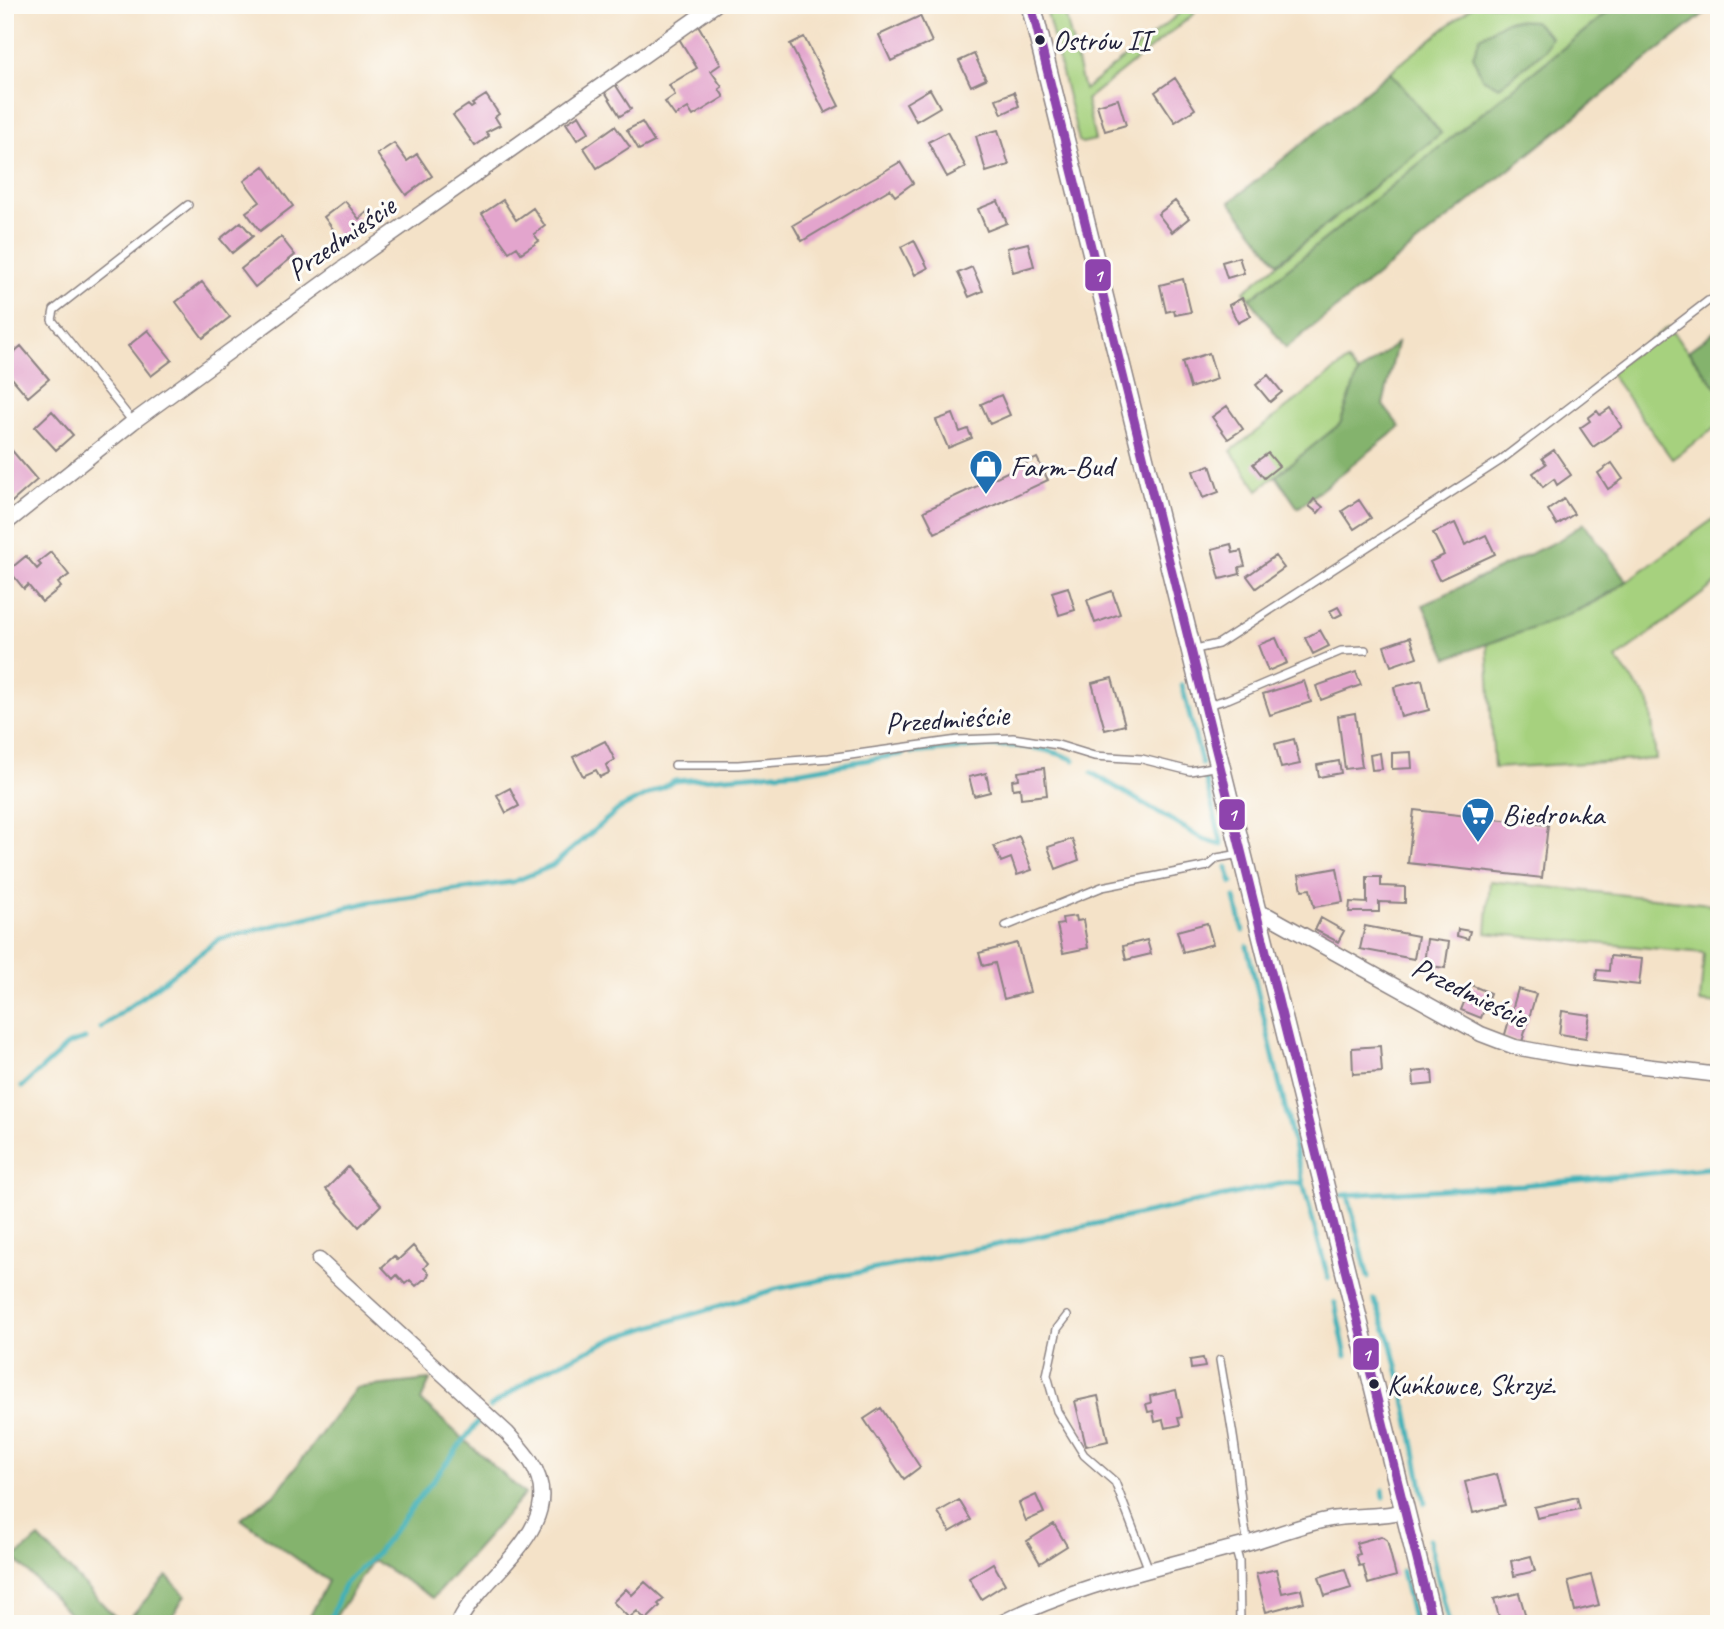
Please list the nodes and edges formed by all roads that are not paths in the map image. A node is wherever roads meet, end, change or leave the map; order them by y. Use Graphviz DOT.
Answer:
graph roads {
  1 [pos="715,5"];
  2 [pos="1031,5"];
  3 [pos="188,205"];
  4 [pos="1719,298"];
  5 [pos="133,422"];
  6 [pos="5,524"];
  7 [pos="1191,650"];
  8 [pos="1365,650"];
  9 [pos="1204,705"];
  10 [pos="675,765"];
  11 [pos="1219,766"];
  12 [pos="1241,853"];
  13 [pos="1255,912"];
  14 [pos="1006,926"];
  15 [pos="1719,1075"];
  16 [pos="318,1260"];
  17 [pos="1067,1316"];
  18 [pos="1220,1360"];
  19 [pos="1405,1511"];
  20 [pos="1241,1545"];
  21 [pos="1149,1570"];
  22 [pos="458,1624"];
  23 [pos="999,1624"];
  24 [pos="1240,1624"];
  25 [pos="1433,1624"];
  1 -- 5 [label="street, Przedmieście"];
  2 -- 7 [label="main road"];
  3 -- 5 [label="lane"];
  4 -- 7 [label="lane"];
  5 -- 6 [label="street, Przedmieście"];
  7 -- 9 [label="main road"];
  8 -- 9 [label="lane"];
  9 -- 11 [label="main road"];
  10 -- 11 [label="lane, Przedmieście"];
  11 -- 12 [label="main road"];
  12 -- 13 [label="main road"];
  12 -- 14 [label="lane"];
  13 -- 15 [label="street, Przedmieście"];
  13 -- 19 [label="main road"];
  16 -- 22 [label="street"];
  17 -- 21 [label="lane"];
  18 -- 20 [label="lane"];
  19 -- 20 [label="street"];
  19 -- 25 [label="main road"];
  20 -- 21 [label="street"];
  20 -- 24 [label="lane"];
  21 -- 23 [label="street"];
}
